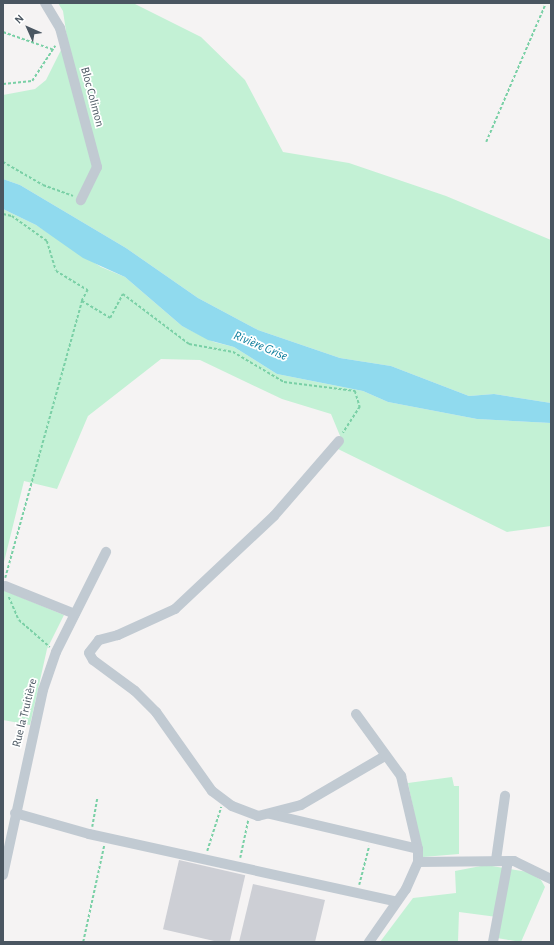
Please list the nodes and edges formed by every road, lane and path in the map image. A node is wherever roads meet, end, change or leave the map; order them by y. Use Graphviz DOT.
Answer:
graph roads {
  1 [pos="44,3"];
  2 [pos="546,3"];
  3 [pos="3,32"];
  4 [pos="56,42"];
  5 [pos="54,50"];
  6 [pos="3,84"];
  7 [pos="486,142"];
  8 [pos="3,162"];
  9 [pos="66,193"];
  10 [pos="81,200"];
  11 [pos="3,214"];
  12 [pos="82,301"];
  13 [pos="339,441"];
  14 [pos="106,552"];
  15 [pos="5,586"];
  16 [pos="75,614"];
  17 [pos="56,652"];
  18 [pos="356,714"];
  19 [pos="385,756"];
  20 [pos="504,796"];
  21 [pos="97,798"];
  22 [pos="223,799"];
  23 [pos="250,813"];
  24 [pos="15,814"];
  25 [pos="267,814"];
  26 [pos="92,825"];
  27 [pos="106,838"];
  28 [pos="371,838"];
  29 [pos="418,849"];
  30 [pos="205,859"];
  31 [pos="496,860"];
  32 [pos="508,861"];
  33 [pos="418,862"];
  34 [pos="238,867"];
  35 [pos="4,871"];
  36 [pos="551,879"];
  37 [pos="357,893"];
  38 [pos="397,902"];
  39 [pos="83,942"];
  40 [pos="369,942"];
  41 [pos="493,942"];
  1 -- 10 [label="street, Bloc Colimon"];
  2 -- 7 [label="path"];
  3 -- 5 [label="path"];
  4 -- 5 [label="path"];
  5 -- 6 [label="path"];
  8 -- 9 [label="path"];
  11 -- 12 [label="path"];
  12 -- 13 [label="path"];
  12 -- 15 [label="path"];
  13 -- 22 [label="street"];
  14 -- 16 [label="street, Rue la Truitière"];
  15 -- 16 [label="street"];
  15 -- 17 [label="path"];
  16 -- 17 [label="street, Rue la Truitière"];
  17 -- 24 [label="street, Rue la Truitière"];
  18 -- 19 [label="street"];
  19 -- 25 [label="street"];
  19 -- 29 [label="street"];
  20 -- 31 [label="street"];
  21 -- 26 [label="path"];
  22 -- 23 [label="street"];
  22 -- 30 [label="path"];
  23 -- 25 [label="street"];
  23 -- 34 [label="path"];
  24 -- 27 [label="street"];
  24 -- 35 [label="street, Rue la Truitière"];
  25 -- 28 [label="street"];
  27 -- 30 [label="street"];
  27 -- 39 [label="path"];
  28 -- 29 [label="street"];
  28 -- 37 [label="path"];
  29 -- 33 [label="street"];
  30 -- 34 [label="street"];
  31 -- 32 [label="street"];
  31 -- 33 [label="street"];
  32 -- 36 [label="street"];
  32 -- 41 [label="street"];
  33 -- 38 [label="street"];
  34 -- 37 [label="street"];
  37 -- 38 [label="street"];
  38 -- 40 [label="street"];
}
